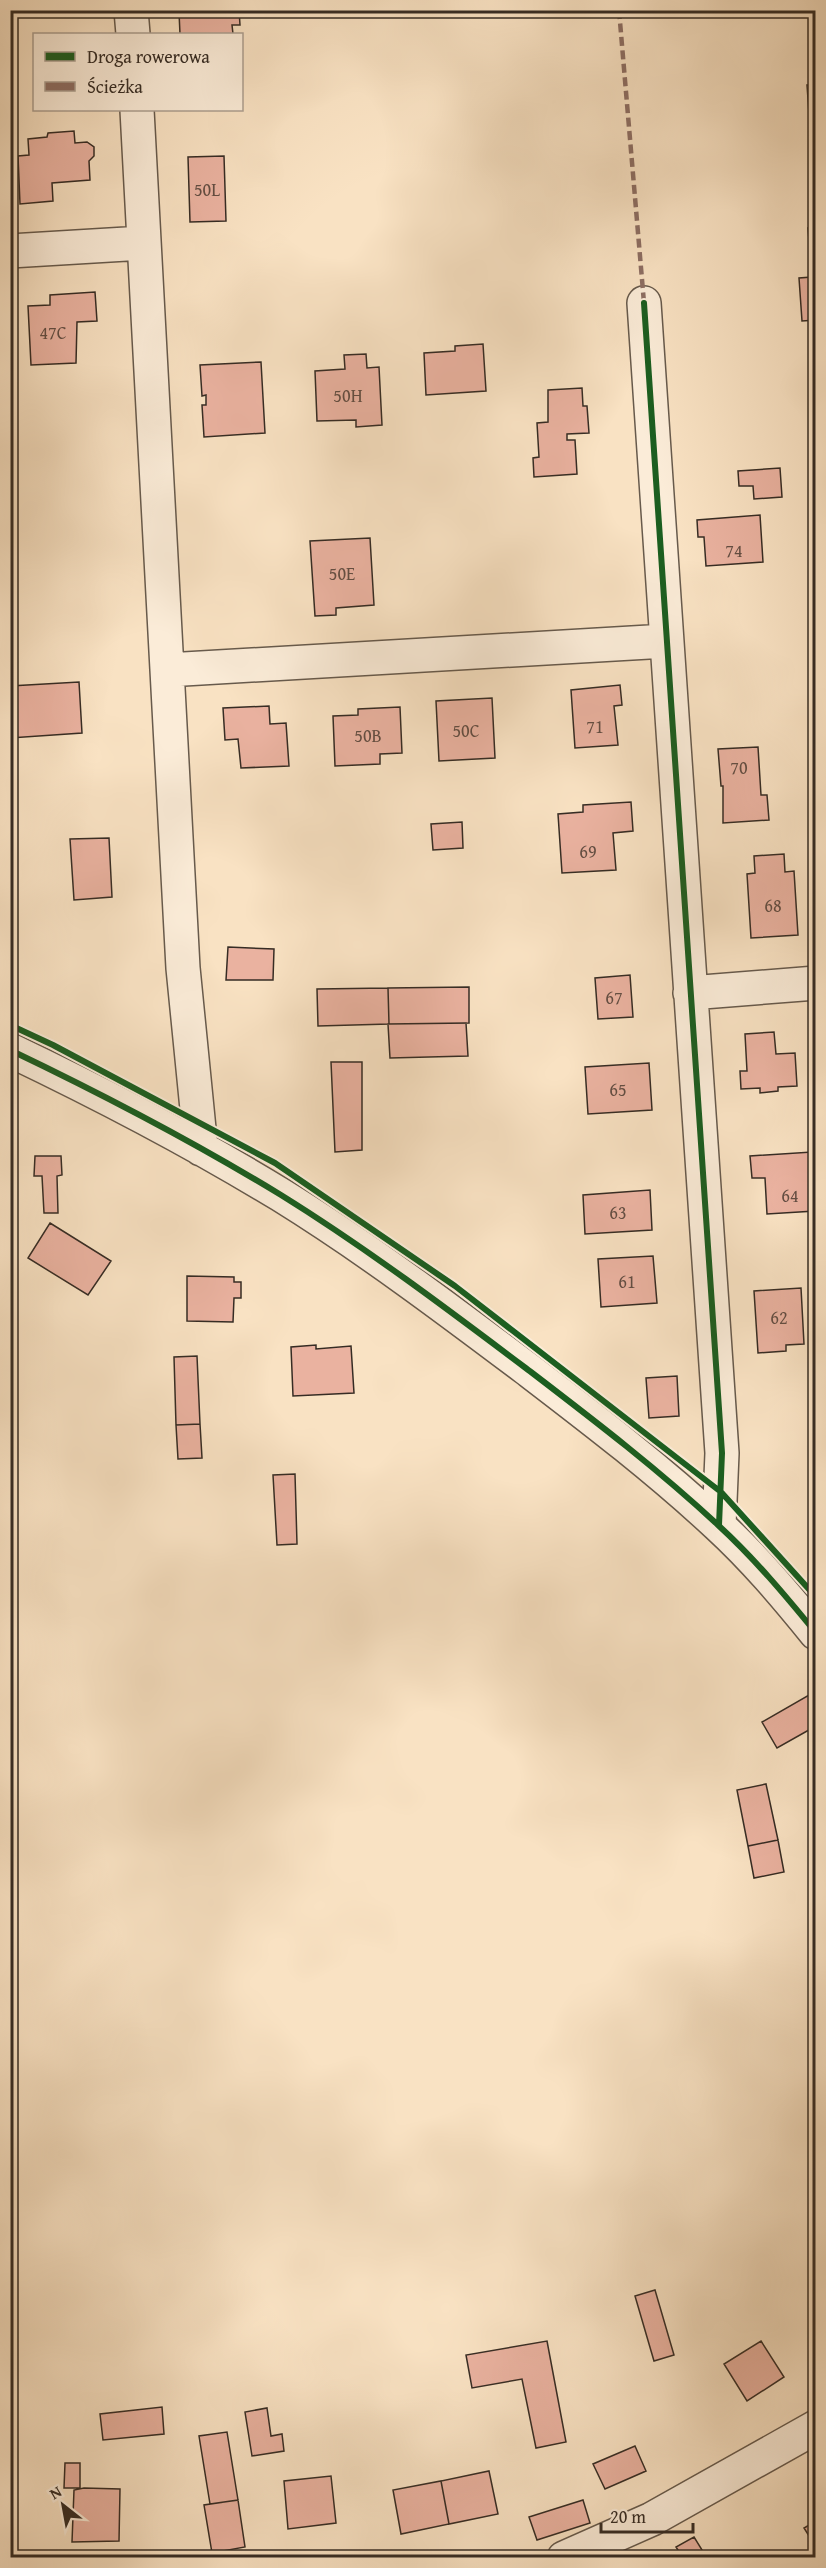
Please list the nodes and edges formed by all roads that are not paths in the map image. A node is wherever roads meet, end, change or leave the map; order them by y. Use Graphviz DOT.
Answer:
graph roads {
  1 [pos="131,10"];
  2 [pos="133,33"];
  3 [pos="136,111"];
  4 [pos="143,243"];
  5 [pos="10,251"];
  6 [pos="644,303"];
  7 [pos="666,641"];
  8 [pos="167,670"];
  9 [pos="816,983"];
  10 [pos="690,993"];
  11 [pos="10,1050"];
  12 [pos="201,1149"];
  13 [pos="719,1525"];
  14 [pos="816,1633"];
  15 [pos="816,2427"];
  16 [pos="564,2558"];
  1 -- 2 [label="street"];
  3 -- 4 [label="street"];
  4 -- 5 [label="street"];
  4 -- 8 [label="street"];
  6 -- 7 [label="street"];
  7 -- 8 [label="street"];
  7 -- 10 [label="street"];
  8 -- 12 [label="street"];
  9 -- 10 [label="street"];
  10 -- 13 [label="street"];
  11 -- 12 [label="street"];
  12 -- 13 [label="street"];
  13 -- 14 [label="street"];
  15 -- 16 [label="street"];
}
